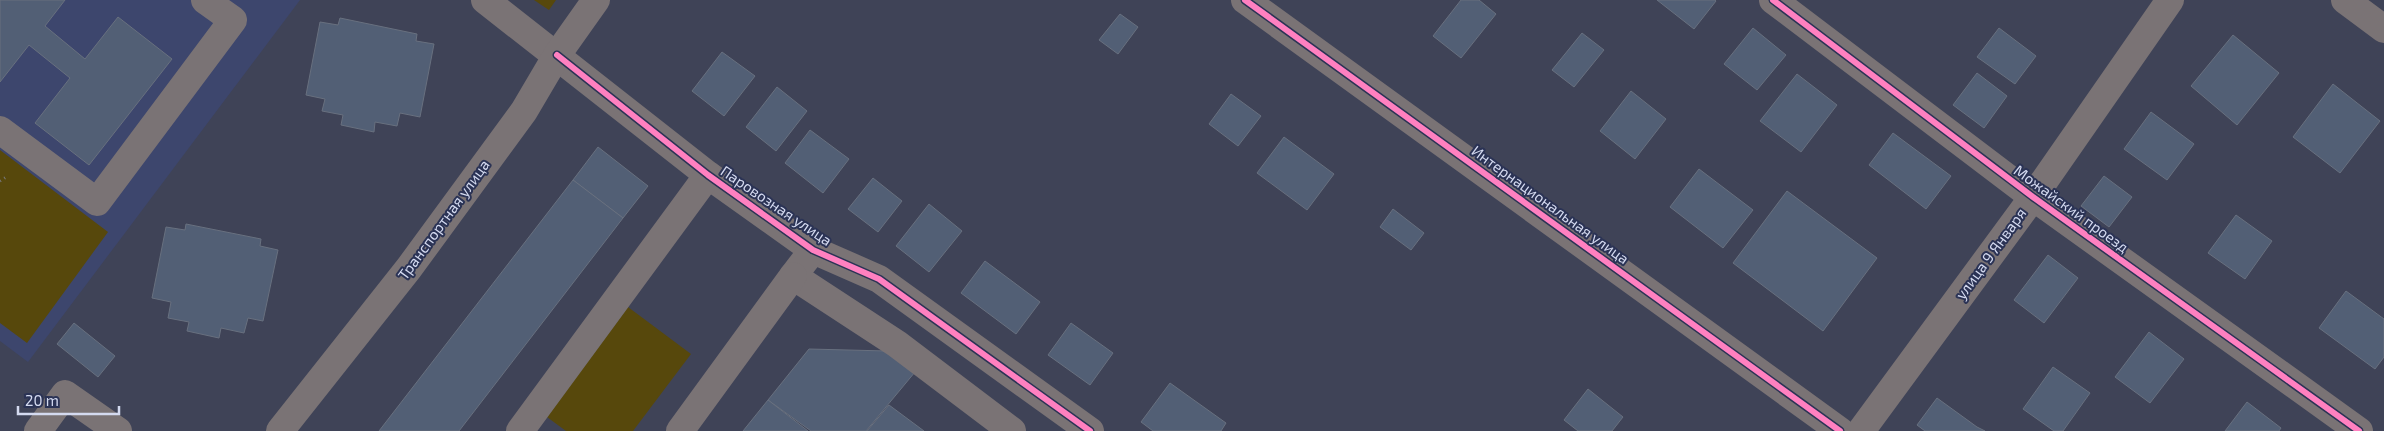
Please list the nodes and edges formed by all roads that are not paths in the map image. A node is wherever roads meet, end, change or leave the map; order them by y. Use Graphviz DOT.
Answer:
graph roads {
  1 [pos="206,0"];
  2 [pos="485,0"];
  3 [pos="596,0"];
  4 [pos="1245,0"];
  5 [pos="1773,0"];
  6 [pos="2170,0"];
  7 [pos="2344,0"];
  8 [pos="2384,30"];
  9 [pos="556,54"];
  10 [pos="0,130"];
  11 [pos="708,176"];
  12 [pos="2032,198"];
  13 [pos="813,250"];
  14 [pos="793,276"];
  15 [pos="38,431"];
  16 [pos="118,431"];
  17 [pos="280,431"];
  18 [pos="520,431"];
  19 [pos="680,431"];
  20 [pos="1012,431"];
  21 [pos="1090,431"];
  22 [pos="1840,431"];
  23 [pos="1861,431"];
  24 [pos="2359,431"];
  1 -- 10 [label="street"];
  2 -- 9 [label="street, Паровозная улица"];
  3 -- 9 [label="street, Транспортная улица"];
  4 -- 22 [label="street, Интернациональная улица"];
  5 -- 12 [label="street, Можайский проезд"];
  6 -- 12 [label="street, улица 9 Января"];
  7 -- 8 [label="street"];
  9 -- 11 [label="street, Паровозная улица"];
  9 -- 17 [label="street, Транспортная улица"];
  11 -- 13 [label="street, Паровозная улица"];
  11 -- 18 [label="street"];
  12 -- 23 [label="street, улица 9 Января"];
  12 -- 24 [label="street, Можайский проезд"];
  13 -- 14 [label="street"];
  13 -- 21 [label="street, Паровозная улица"];
  14 -- 19 [label="street"];
  14 -- 20 [label="street"];
  15 -- 16 [label="street"];
}
